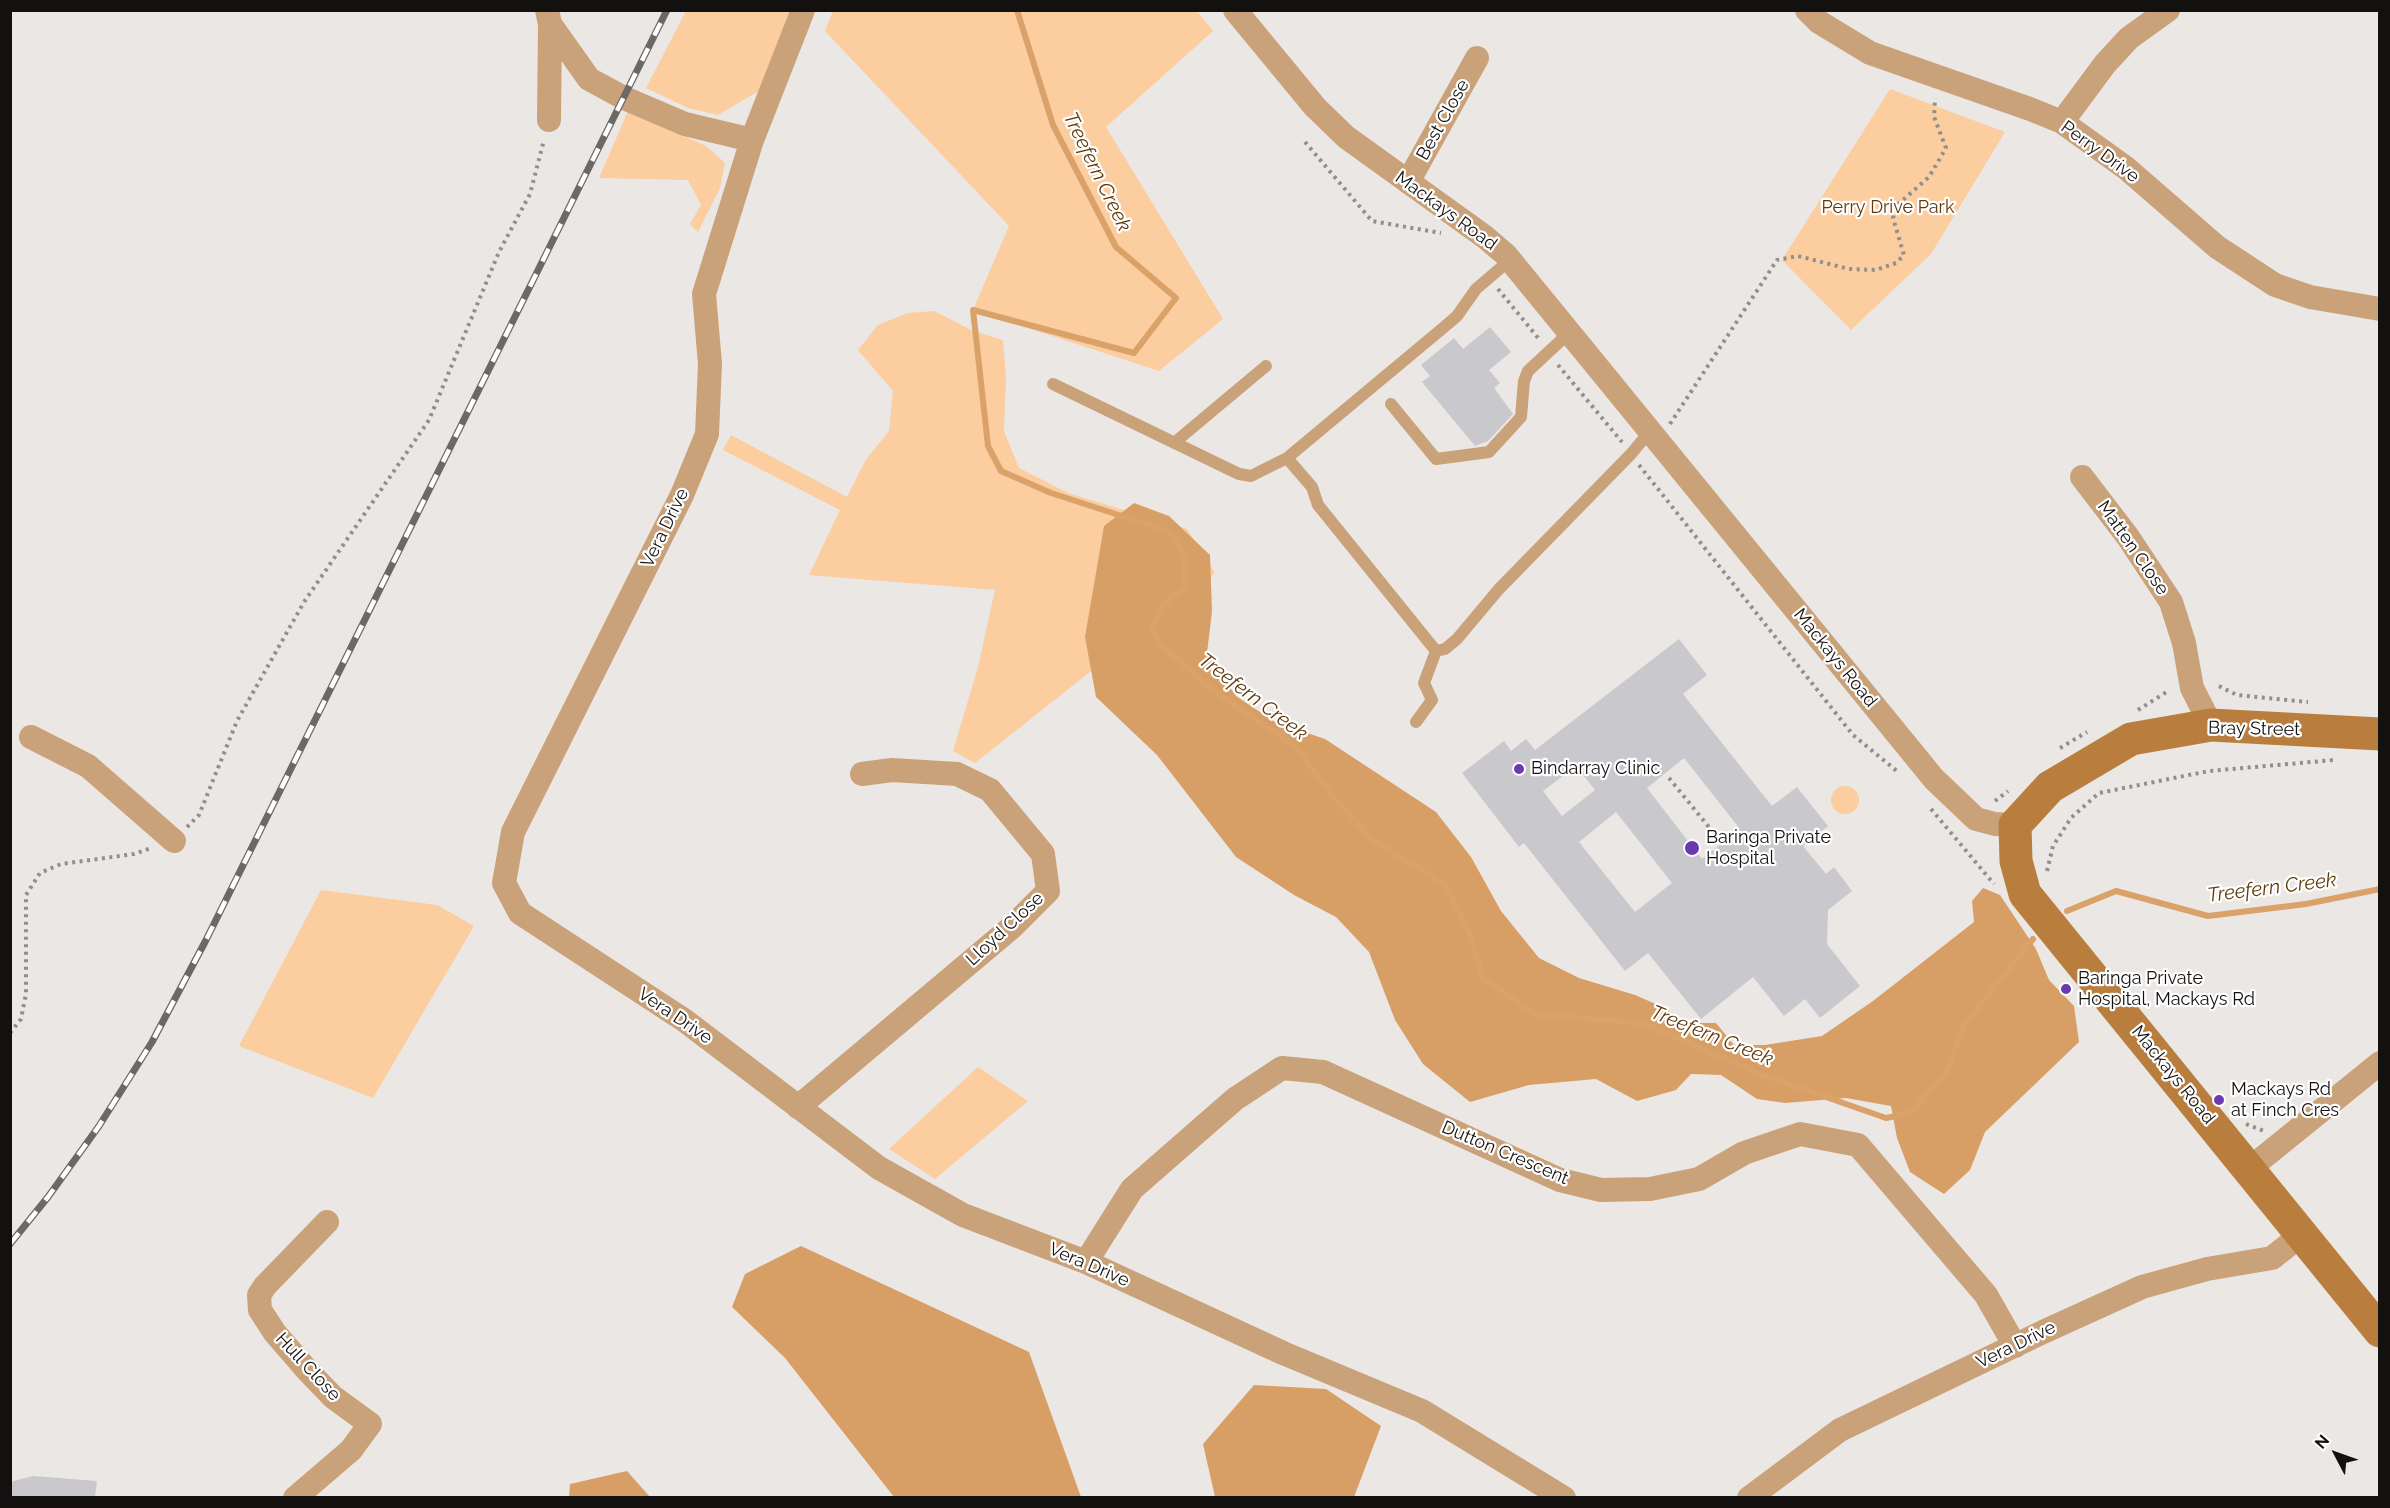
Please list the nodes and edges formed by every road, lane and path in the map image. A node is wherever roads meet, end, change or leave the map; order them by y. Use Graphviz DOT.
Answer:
graph roads {
  1 [pos="803,10"];
  2 [pos="1235,10"];
  3 [pos="1807,10"];
  4 [pos="2168,10"];
  5 [pos="548,17"];
  6 [pos="1478,58"];
  7 [pos="1941,77"];
  8 [pos="549,120"];
  9 [pos="2062,122"];
  10 [pos="752,140"];
  11 [pos="1305,142"];
  12 [pos="1408,182"];
  13 [pos="1446,234"];
  14 [pos="1510,260"];
  15 [pos="1490,278"];
  16 [pos="2379,309"];
  17 [pos="1570,332"];
  18 [pos="1547,351"];
  19 [pos="1266,366"];
  20 [pos="1053,384"];
  21 [pos="1391,404"];
  22 [pos="1660,428"];
  23 [pos="1174,443"];
  24 [pos="1631,454"];
  25 [pos="1287,458"];
  26 [pos="2082,477"];
  27 [pos="1436,651"];
  28 [pos="2168,691"];
  29 [pos="2128,714"];
  30 [pos="1416,722"];
  31 [pos="2211,725"];
  32 [pos="2094,729"];
  33 [pos="2379,734"];
  34 [pos="31,737"];
  35 [pos="2057,750"];
  36 [pos="2338,759"];
  37 [pos="862,774"];
  38 [pos="1904,777"];
  39 [pos="1669,778"];
  40 [pos="2017,783"];
  41 [pos="1992,802"];
  42 [pos="2015,825"];
  43 [pos="174,841"];
  44 [pos="1721,842"];
  45 [pos="2040,895"];
  46 [pos="10,1033"];
  47 [pos="2379,1063"];
  48 [pos="798,1107"];
  49 [pos="2236,1120"];
  50 [pos="2277,1144"];
  51 [pos="2249,1169"];
  52 [pos="327,1222"];
  53 [pos="2301,1235"];
  54 [pos="1086,1262"];
  55 [pos="2379,1331"];
  56 [pos="2015,1346"];
  57 [pos="295,1497"];
  58 [pos="1564,1497"];
  59 [pos="1749,1497"];
  1 -- 10 [label="street"];
  2 -- 12 [label="street, Mackays Road"];
  3 -- 7 [label="street, Perry Drive"];
  4 -- 9 [label="street"];
  5 -- 8 [label="street"];
  5 -- 10 [label="street"];
  6 -- 12 [label="street, Best Close"];
  7 -- 9 [label="street, Perry Drive"];
  7 -- 22 [label="path"];
  8 -- 43 [label="path"];
  9 -- 16 [label="street, Perry Drive"];
  10 -- 48 [label="street, Vera Drive"];
  11 -- 13 [label="path"];
  12 -- 14 [label="street, Mackays Road"];
  14 -- 15 [label="lane"];
  14 -- 17 [label="street, Mackays Road"];
  15 -- 18 [label="path"];
  15 -- 25 [label="lane"];
  17 -- 18 [label="lane"];
  17 -- 22 [label="street, Mackays Road"];
  18 -- 21 [label="lane"];
  18 -- 24 [label="path"];
  19 -- 23 [label="lane"];
  20 -- 23 [label="lane"];
  22 -- 24 [label="lane"];
  22 -- 42 [label="street, Mackays Road"];
  23 -- 25 [label="lane"];
  24 -- 27 [label="lane"];
  24 -- 38 [label="path"];
  25 -- 27 [label="lane"];
  26 -- 31 [label="street, Matten Close"];
  27 -- 30 [label="lane"];
  28 -- 29 [label="path"];
  31 -- 33 [label="street, Bray Street"];
  31 -- 42 [label="street, Bray Street"];
  32 -- 35 [label="path"];
  34 -- 43 [label="street"];
  36 -- 45 [label="path"];
  37 -- 48 [label="street, Lloyd Close"];
  39 -- 44 [label="path"];
  40 -- 41 [label="path"];
  42 -- 45 [label="street, Mackays Road"];
  43 -- 46 [label="path"];
  45 -- 51 [label="street, Mackays Road"];
  47 -- 50 [label="street"];
  48 -- 54 [label="street, Vera Drive"];
  49 -- 50 [label="path"];
  50 -- 51 [label="street"];
  51 -- 53 [label="street, Mackays Road"];
  52 -- 57 [label="street, Hull Close"];
  53 -- 55 [label="street, Mackays Road"];
  53 -- 56 [label="street, Vera Drive"];
  54 -- 56 [label="street, Dutton Crescent"];
  54 -- 58 [label="street, Vera Drive"];
  56 -- 59 [label="street, Vera Drive"];
}
